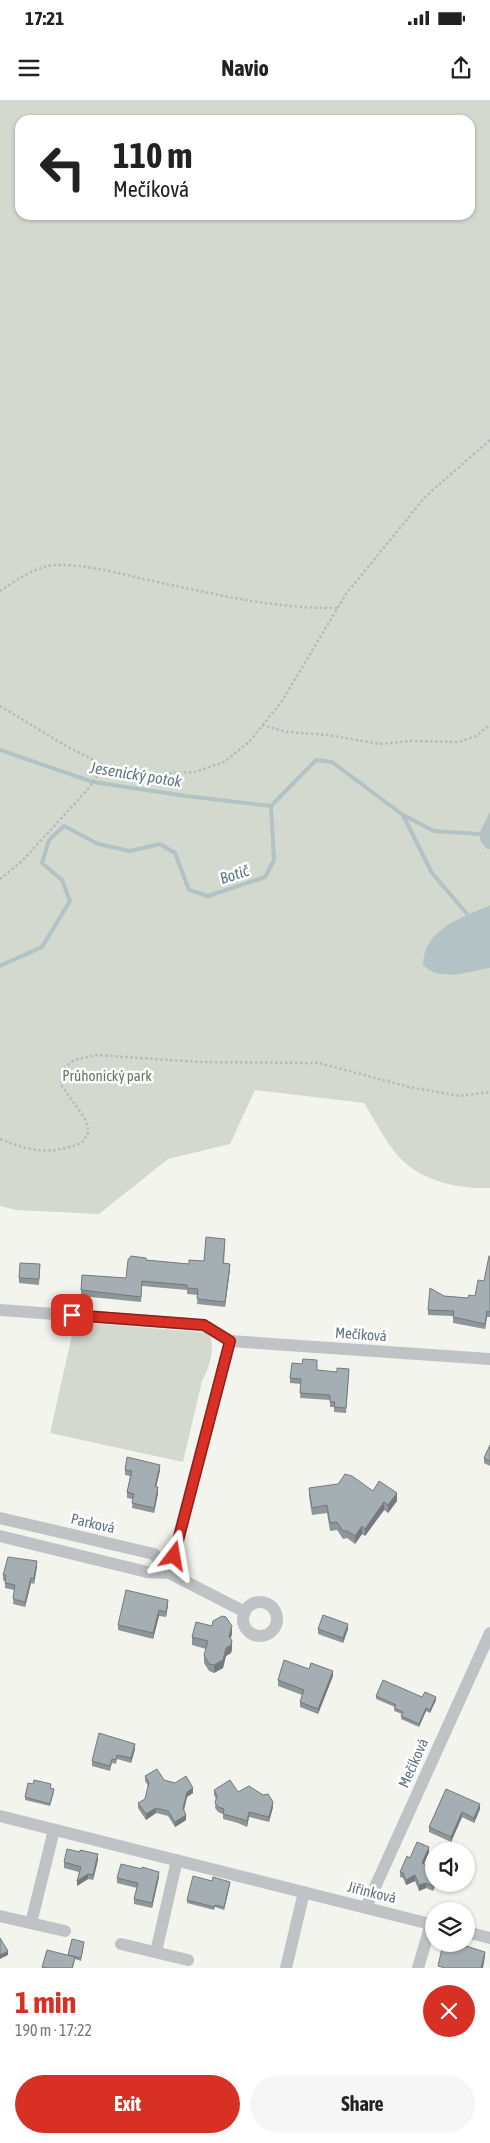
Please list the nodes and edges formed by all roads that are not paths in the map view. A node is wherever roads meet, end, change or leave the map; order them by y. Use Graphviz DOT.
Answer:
graph roads {
  1 [pos="0,1310"];
  2 [pos="230,1341"];
  3 [pos="490,1359"];
  4 [pos="0,1518"];
  5 [pos="0,1536"];
  6 [pos="169,1573"];
  7 [pos="245,1612"];
  8 [pos="490,1633"];
  9 [pos="0,1816"];
  10 [pos="54,1830"];
  11 [pos="177,1860"];
  12 [pos="304,1892"];
  13 [pos="366,1907"];
  14 [pos="0,1916"];
  15 [pos="425,1922"];
  16 [pos="31,1923"];
  17 [pos="65,1931"];
  18 [pos="475,1934"];
  19 [pos="490,1938"];
  20 [pos="121,1944"];
  21 [pos="425,1946"];
  22 [pos="156,1952"];
  23 [pos="188,1960"];
  24 [pos="286,1968"];
  25 [pos="418,1968"];
  1 -- 2 [label="street, Mečíková"];
  2 -- 3 [label="street, Mečíková"];
  2 -- 6 [label="street"];
  4 -- 6 [label="street, Parková"];
  5 -- 6 [label="street, Parková"];
  6 -- 7 [label="street, Parková"];
  8 -- 13 [label="street, Mečíková"];
  9 -- 10 [label="street, Jiřinková"];
  10 -- 11 [label="street, Jiřinková"];
  10 -- 16 [label="street"];
  11 -- 12 [label="street, Jiřinková"];
  11 -- 22 [label="street"];
  12 -- 13 [label="street, Jiřinková"];
  12 -- 24 [label="street"];
  13 -- 15 [label="street, Jiřinková"];
  14 -- 16 [label="street"];
  16 -- 17 [label="street"];
  18 -- 19 [label="street"];
  20 -- 22 [label="street"];
  21 -- 25 [label="street, Jiřinková"];
  22 -- 23 [label="street"];
}
